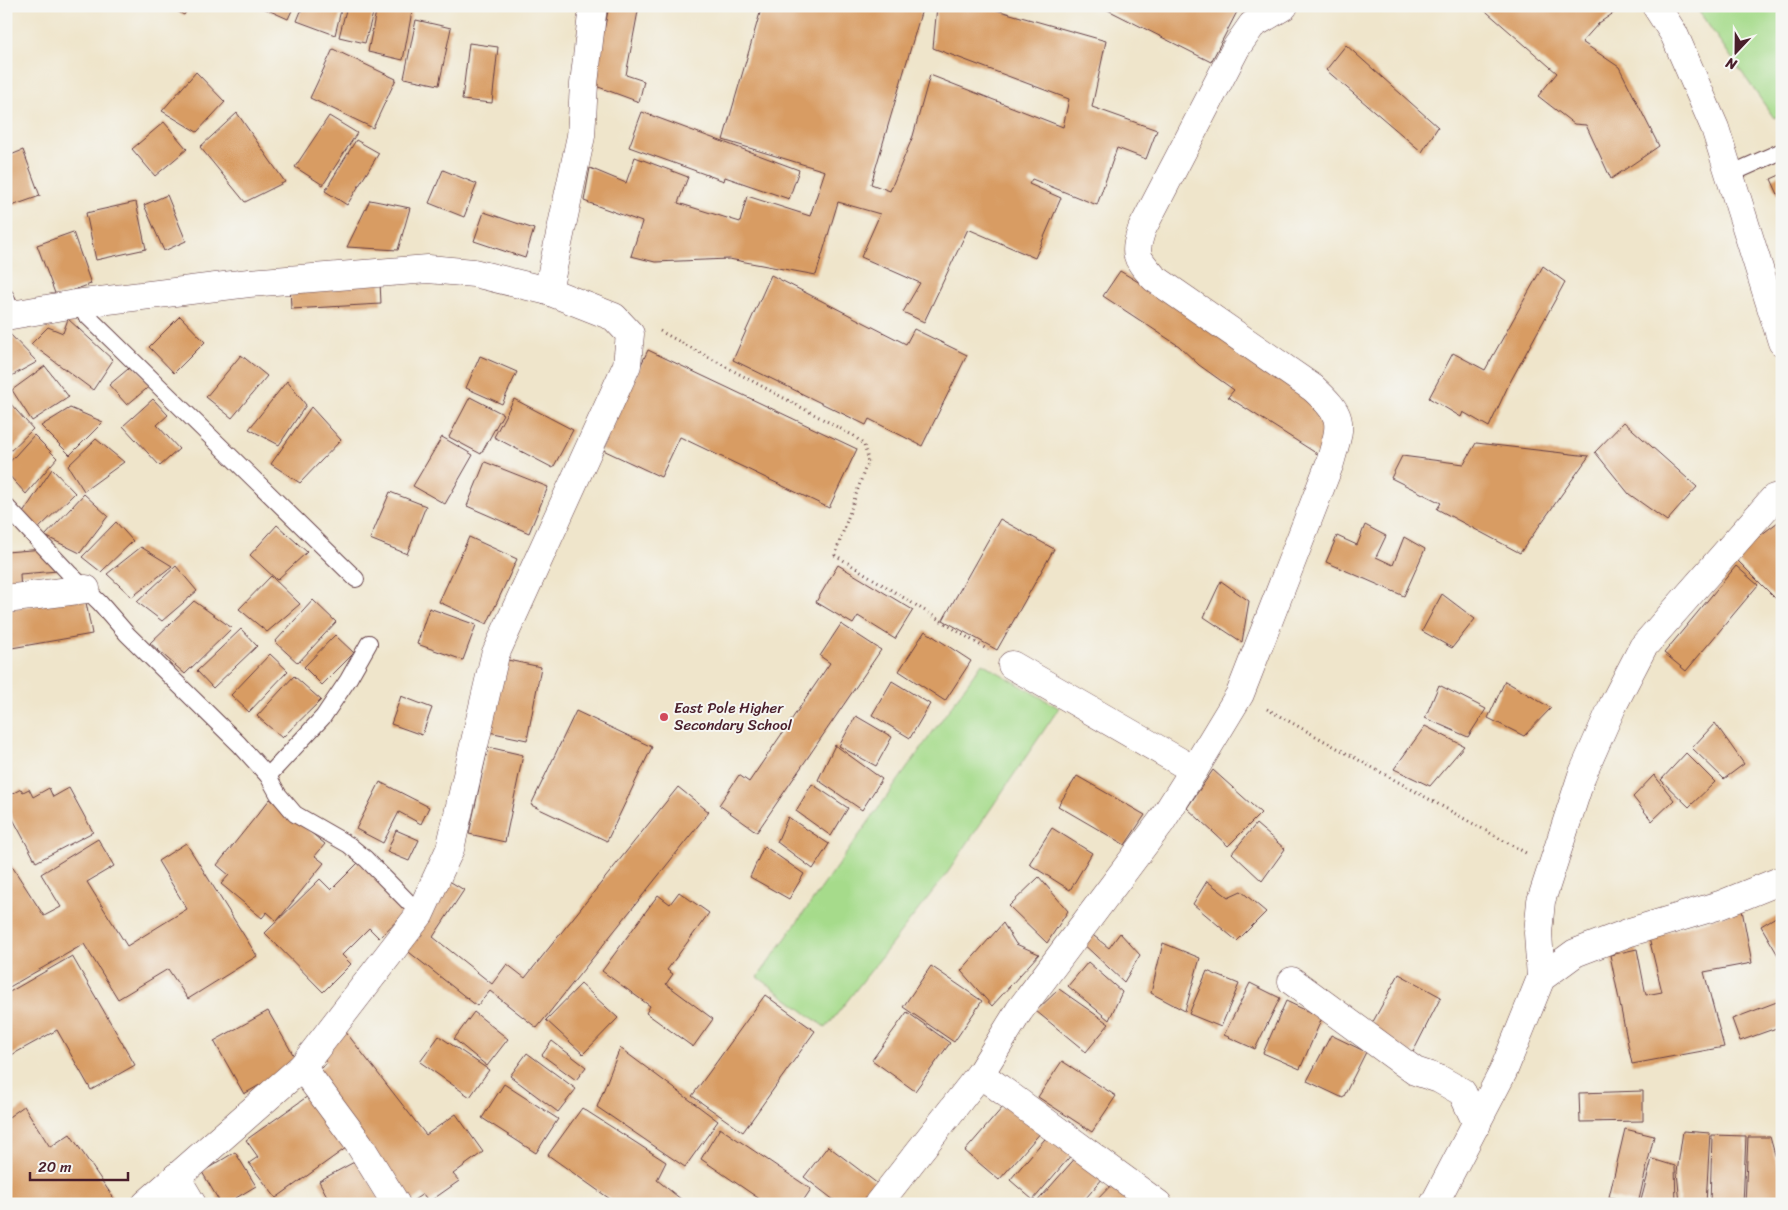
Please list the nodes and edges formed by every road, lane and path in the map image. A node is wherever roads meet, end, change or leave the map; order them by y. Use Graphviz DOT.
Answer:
graph roads {
  1 [pos="593,6"];
  2 [pos="1284,6"];
  3 [pos="1656,6"];
  4 [pos="1782,152"];
  5 [pos="1728,175"];
  6 [pos="548,291"];
  7 [pos="75,304"];
  8 [pos="8,309"];
  9 [pos="630,334"];
  10 [pos="1782,342"];
  11 [pos="1782,496"];
  12 [pos="6,506"];
  13 [pos="356,579"];
  14 [pos="86,589"];
  15 [pos="6,599"];
  16 [pos="369,643"];
  17 [pos="1012,664"];
  18 [pos="1240,694"];
  19 [pos="1194,770"];
  20 [pos="268,776"];
  21 [pos="1551,866"];
  22 [pos="1782,880"];
  23 [pos="420,914"];
  24 [pos="1542,978"];
  25 [pos="1292,981"];
  26 [pos="302,1067"];
  27 [pos="980,1074"];
  28 [pos="1476,1124"];
  29 [pos="176,1177"];
  30 [pos="146,1204"];
  31 [pos="192,1204"];
  32 [pos="396,1204"];
  33 [pos="878,1204"];
  34 [pos="1158,1204"];
  35 [pos="1434,1204"];
  1 -- 6 [label="street"];
  2 -- 18 [label="street"];
  3 -- 5 [label="street"];
  4 -- 5 [label="lane"];
  5 -- 10 [label="street"];
  6 -- 7 [label="street"];
  6 -- 9 [label="street"];
  7 -- 8 [label="street"];
  7 -- 13 [label="lane"];
  9 -- 17 [label="path"];
  9 -- 23 [label="street"];
  11 -- 21 [label="street"];
  12 -- 14 [label="lane"];
  14 -- 15 [label="street"];
  14 -- 20 [label="lane"];
  16 -- 20 [label="lane"];
  17 -- 19 [label="street"];
  18 -- 19 [label="street"];
  18 -- 21 [label="path"];
  19 -- 27 [label="street"];
  20 -- 23 [label="lane"];
  21 -- 24 [label="street"];
  22 -- 24 [label="street"];
  23 -- 26 [label="street"];
  24 -- 28 [label="street"];
  25 -- 28 [label="street"];
  26 -- 29 [label="street"];
  26 -- 32 [label="street"];
  27 -- 33 [label="street"];
  27 -- 34 [label="street"];
  28 -- 35 [label="street"];
  29 -- 30 [label="street"];
  29 -- 31 [label="street"];
}
